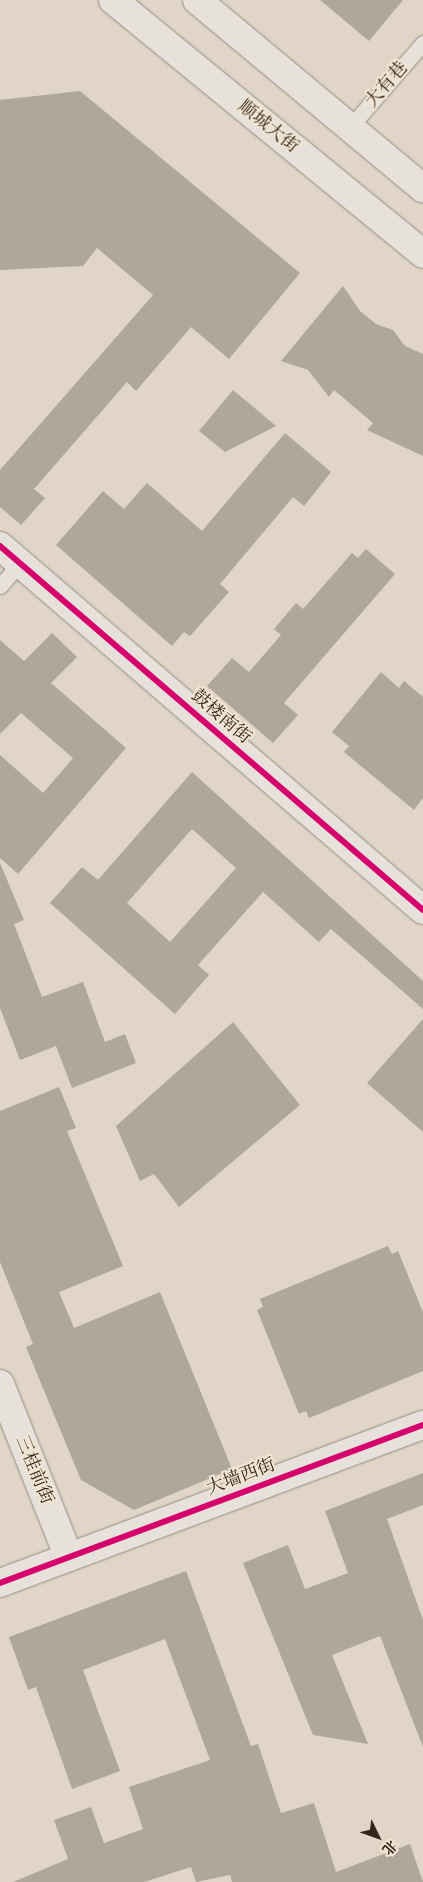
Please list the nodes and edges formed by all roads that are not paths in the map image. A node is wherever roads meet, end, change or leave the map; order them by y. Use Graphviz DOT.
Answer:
graph roads {
  1 [pos="114,0"];
  2 [pos="196,0"];
  3 [pos="423,43"];
  4 [pos="351,126"];
  5 [pos="423,188"];
  6 [pos="423,254"];
  7 [pos="10,555"];
  8 [pos="0,586"];
  9 [pos="423,910"];
  10 [pos="0,1384"];
  11 [pos="423,1425"];
  12 [pos="69,1557"];
  13 [pos="0,1583"];
  1 -- 6 [label="street, 顺城大街"];
  2 -- 4 [label="street"];
  3 -- 4 [label="lane, 大有巷"];
  4 -- 5 [label="street"];
  7 -- 8 [label="lane"];
  7 -- 9 [label="street, 鼓楼南街"];
  10 -- 12 [label="street, 三桂前街"];
  11 -- 12 [label="street, 大墙西街"];
  12 -- 13 [label="street, 大墙西街"];
}
